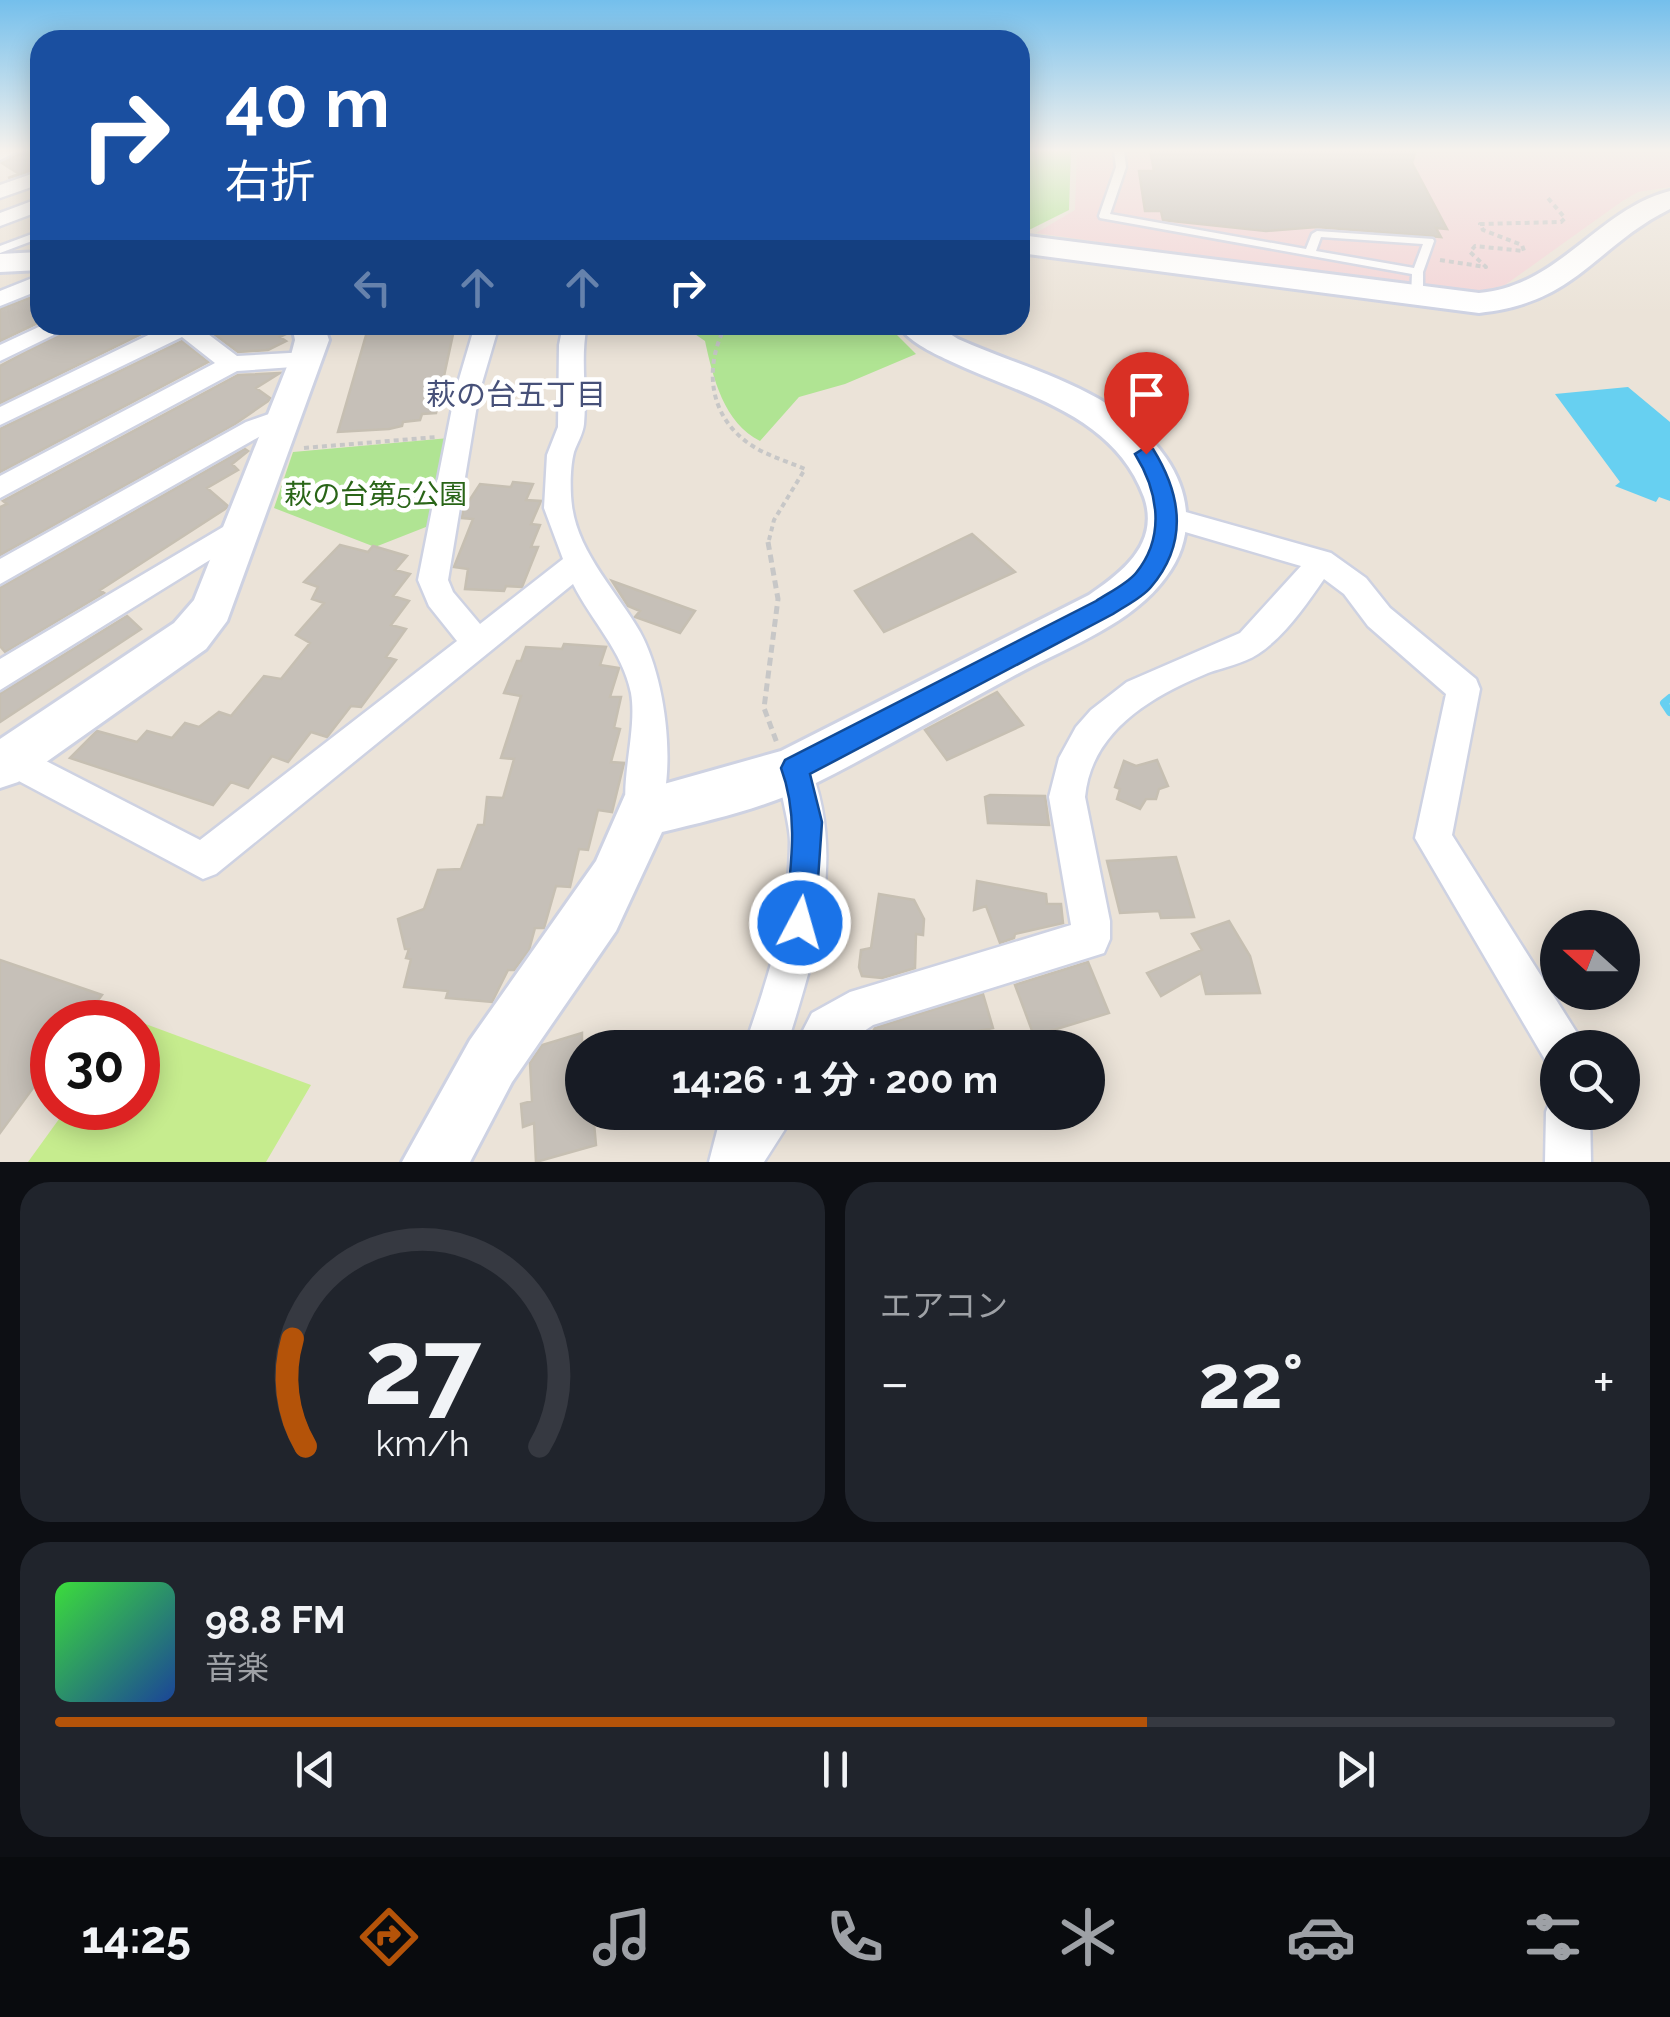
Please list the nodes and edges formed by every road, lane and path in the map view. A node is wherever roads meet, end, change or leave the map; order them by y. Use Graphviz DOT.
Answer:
graph roads {
  1 [pos="1108,204"];
  2 [pos="1555,204"];
  3 [pos="1657,204"];
  4 [pos="30,208"];
  5 [pos="0,220"];
  6 [pos="30,238"];
  7 [pos="1030,245"];
  8 [pos="0,250"];
  9 [pos="1312,251"];
  10 [pos="1423,256"];
  11 [pos="30,262"];
  12 [pos="0,263"];
  13 [pos="1417,284"];
  14 [pos="30,286"];
  15 [pos="0,299"];
  16 [pos="41,335"];
  17 [pos="164,335"];
  18 [pos="194,335"];
  19 [pos="482,335"];
  20 [pos="572,335"];
  21 [pos="720,335"];
  22 [pos="928,335"];
  23 [pos="308,342"];
  24 [pos="0,354"];
  25 [pos="232,364"];
  26 [pos="0,417"];
  27 [pos="279,433"];
  28 [pos="460,435"];
  29 [pos="0,488"];
  30 [pos="1168,517"];
  31 [pos="244,526"];
  32 [pos="1320,560"];
  33 [pos="580,562"];
  34 [pos="0,573"];
  35 [pos="477,642"];
  36 [pos="0,676"];
  37 [pos="6,763"];
  38 [pos="794,768"];
  39 [pos="643,812"];
  40 [pos="771,1030"];
  41 [pos="826,1030"];
  42 [pos="1551,1030"];
  43 [pos="740,1130"];
  44 [pos="759,1130"];
  45 [pos="1568,1130"];
  46 [pos="434,1162"];
  47 [pos="733,1162"];
  48 [pos="1568,1162"];
  1 -- 9 [label="lane"];
  2 -- 10 [label="path"];
  3 -- 13 [label="street"];
  4 -- 5 [label="street"];
  6 -- 8 [label="lane"];
  7 -- 13 [label="street"];
  9 -- 10 [label="lane"];
  9 -- 13 [label="lane"];
  10 -- 13 [label="lane"];
  11 -- 12 [label="street"];
  14 -- 15 [label="street"];
  16 -- 24 [label="street"];
  17 -- 26 [label="street"];
  18 -- 25 [label="street"];
  19 -- 28 [label="street"];
  20 -- 33 [label="street"];
  21 -- 38 [label="path"];
  22 -- 30 [label="street"];
  23 -- 25 [label="street"];
  23 -- 27 [label="street"];
  25 -- 29 [label="street"];
  27 -- 28 [label="path"];
  27 -- 31 [label="street"];
  27 -- 34 [label="street"];
  28 -- 35 [label="street"];
  30 -- 32 [label="street"];
  30 -- 38 [label="street"];
  31 -- 36 [label="street"];
  31 -- 37 [label="street"];
  32 -- 41 [label="street"];
  32 -- 42 [label="street"];
  33 -- 35 [label="street"];
  33 -- 39 [label="street"];
  35 -- 37 [label="street"];
  38 -- 39 [label="street"];
  38 -- 40 [label="street"];
  39 -- 46 [label="street"];
  43 -- 47 [label="street"];
  44 -- 47 [label="street"];
  45 -- 48 [label="street"];
}
